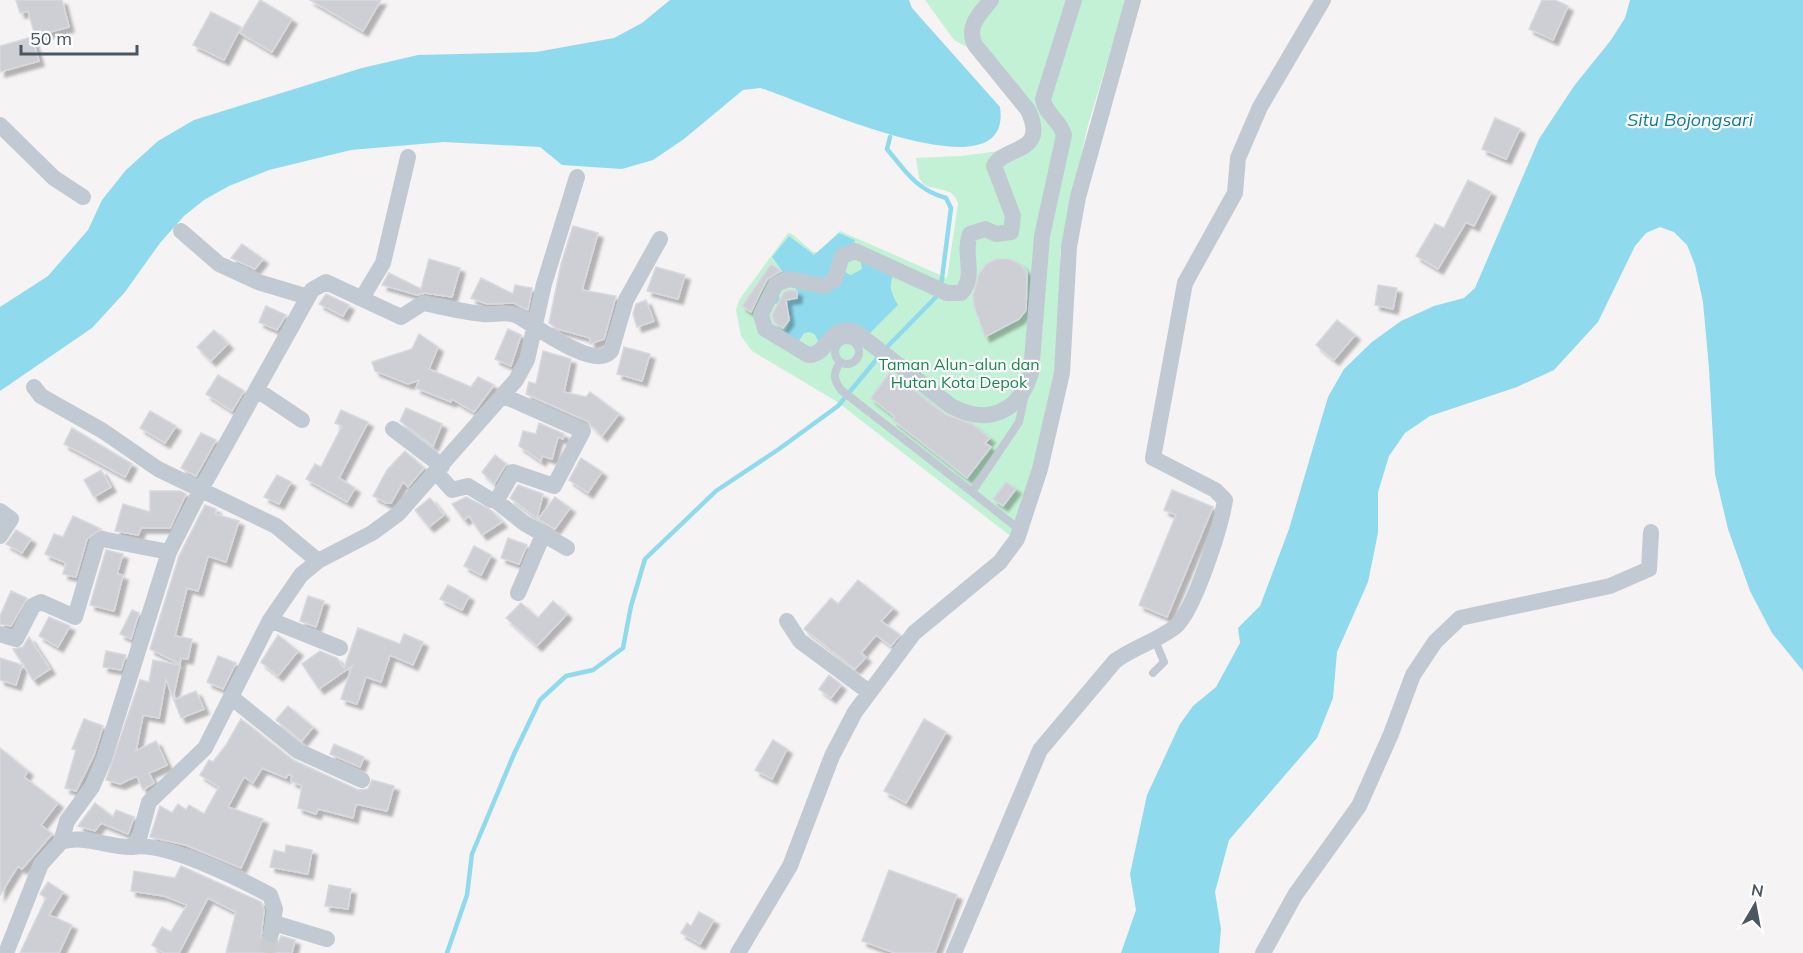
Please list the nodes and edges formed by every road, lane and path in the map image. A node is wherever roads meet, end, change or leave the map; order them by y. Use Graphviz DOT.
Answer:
graph roads {
  1 [pos="991,0"];
  2 [pos="1074,0"];
  3 [pos="1133,0"];
  4 [pos="1323,0"];
  5 [pos="0,125"];
  6 [pos="408,157"];
  7 [pos="577,177"];
  8 [pos="83,197"];
  9 [pos="181,231"];
  10 [pos="660,239"];
  11 [pos="308,297"];
  12 [pos="362,298"];
  13 [pos="532,327"];
  14 [pos="840,362"];
  15 [pos="34,387"];
  16 [pos="257,390"];
  17 [pos="1025,392"];
  18 [pos="504,396"];
  19 [pos="302,420"];
  20 [pos="393,429"];
  21 [pos="439,469"];
  22 [pos="200,491"];
  23 [pos="972,492"];
  24 [pos="495,500"];
  25 [pos="0,511"];
  26 [pos="1020,530"];
  27 [pos="1652,532"];
  28 [pos="543,535"];
  29 [pos="0,536"];
  30 [pos="567,548"];
  31 [pos="169,552"];
  32 [pos="318,561"];
  33 [pos="518,593"];
  34 [pos="270,620"];
  35 [pos="787,621"];
  36 [pos="0,634"];
  37 [pos="1154,638"];
  38 [pos="340,648"];
  39 [pos="1153,673"];
  40 [pos="869,692"];
  41 [pos="231,697"];
  42 [pos="362,780"];
  43 [pos="61,842"];
  44 [pos="133,847"];
  45 [pos="7,926"];
  46 [pos="327,939"];
  47 [pos="6,953"];
  48 [pos="738,953"];
  49 [pos="954,953"];
  50 [pos="1263,953"];
  1 -- 17 [label="street"];
  2 -- 17 [label="street"];
  3 -- 26 [label="street"];
  4 -- 37 [label="street"];
  5 -- 8 [label="street"];
  6 -- 12 [label="street"];
  7 -- 13 [label="street"];
  9 -- 11 [label="street"];
  10 -- 13 [label="street"];
  11 -- 12 [label="street"];
  11 -- 16 [label="street"];
  12 -- 13 [label="street"];
  13 -- 18 [label="street"];
  14 -- 23 [label="lane"];
  15 -- 22 [label="street"];
  16 -- 19 [label="street"];
  16 -- 22 [label="street"];
  17 -- 23 [label="lane"];
  18 -- 21 [label="street"];
  18 -- 24 [label="street"];
  20 -- 21 [label="street"];
  21 -- 24 [label="street"];
  21 -- 32 [label="street"];
  22 -- 31 [label="street"];
  22 -- 32 [label="street"];
  23 -- 26 [label="lane"];
  24 -- 28 [label="street"];
  25 -- 29 [label="street"];
  26 -- 40 [label="street"];
  27 -- 50 [label="street"];
  28 -- 30 [label="street"];
  28 -- 33 [label="street"];
  31 -- 36 [label="street"];
  31 -- 43 [label="street"];
  32 -- 34 [label="street"];
  34 -- 38 [label="street"];
  34 -- 41 [label="street"];
  35 -- 40 [label="street"];
  37 -- 39 [label="lane"];
  37 -- 49 [label="street"];
  40 -- 48 [label="street"];
  41 -- 42 [label="street"];
  41 -- 44 [label="street"];
  43 -- 44 [label="street"];
  43 -- 45 [label="street"];
  44 -- 46 [label="street"];
  45 -- 47 [label="street"];
}
